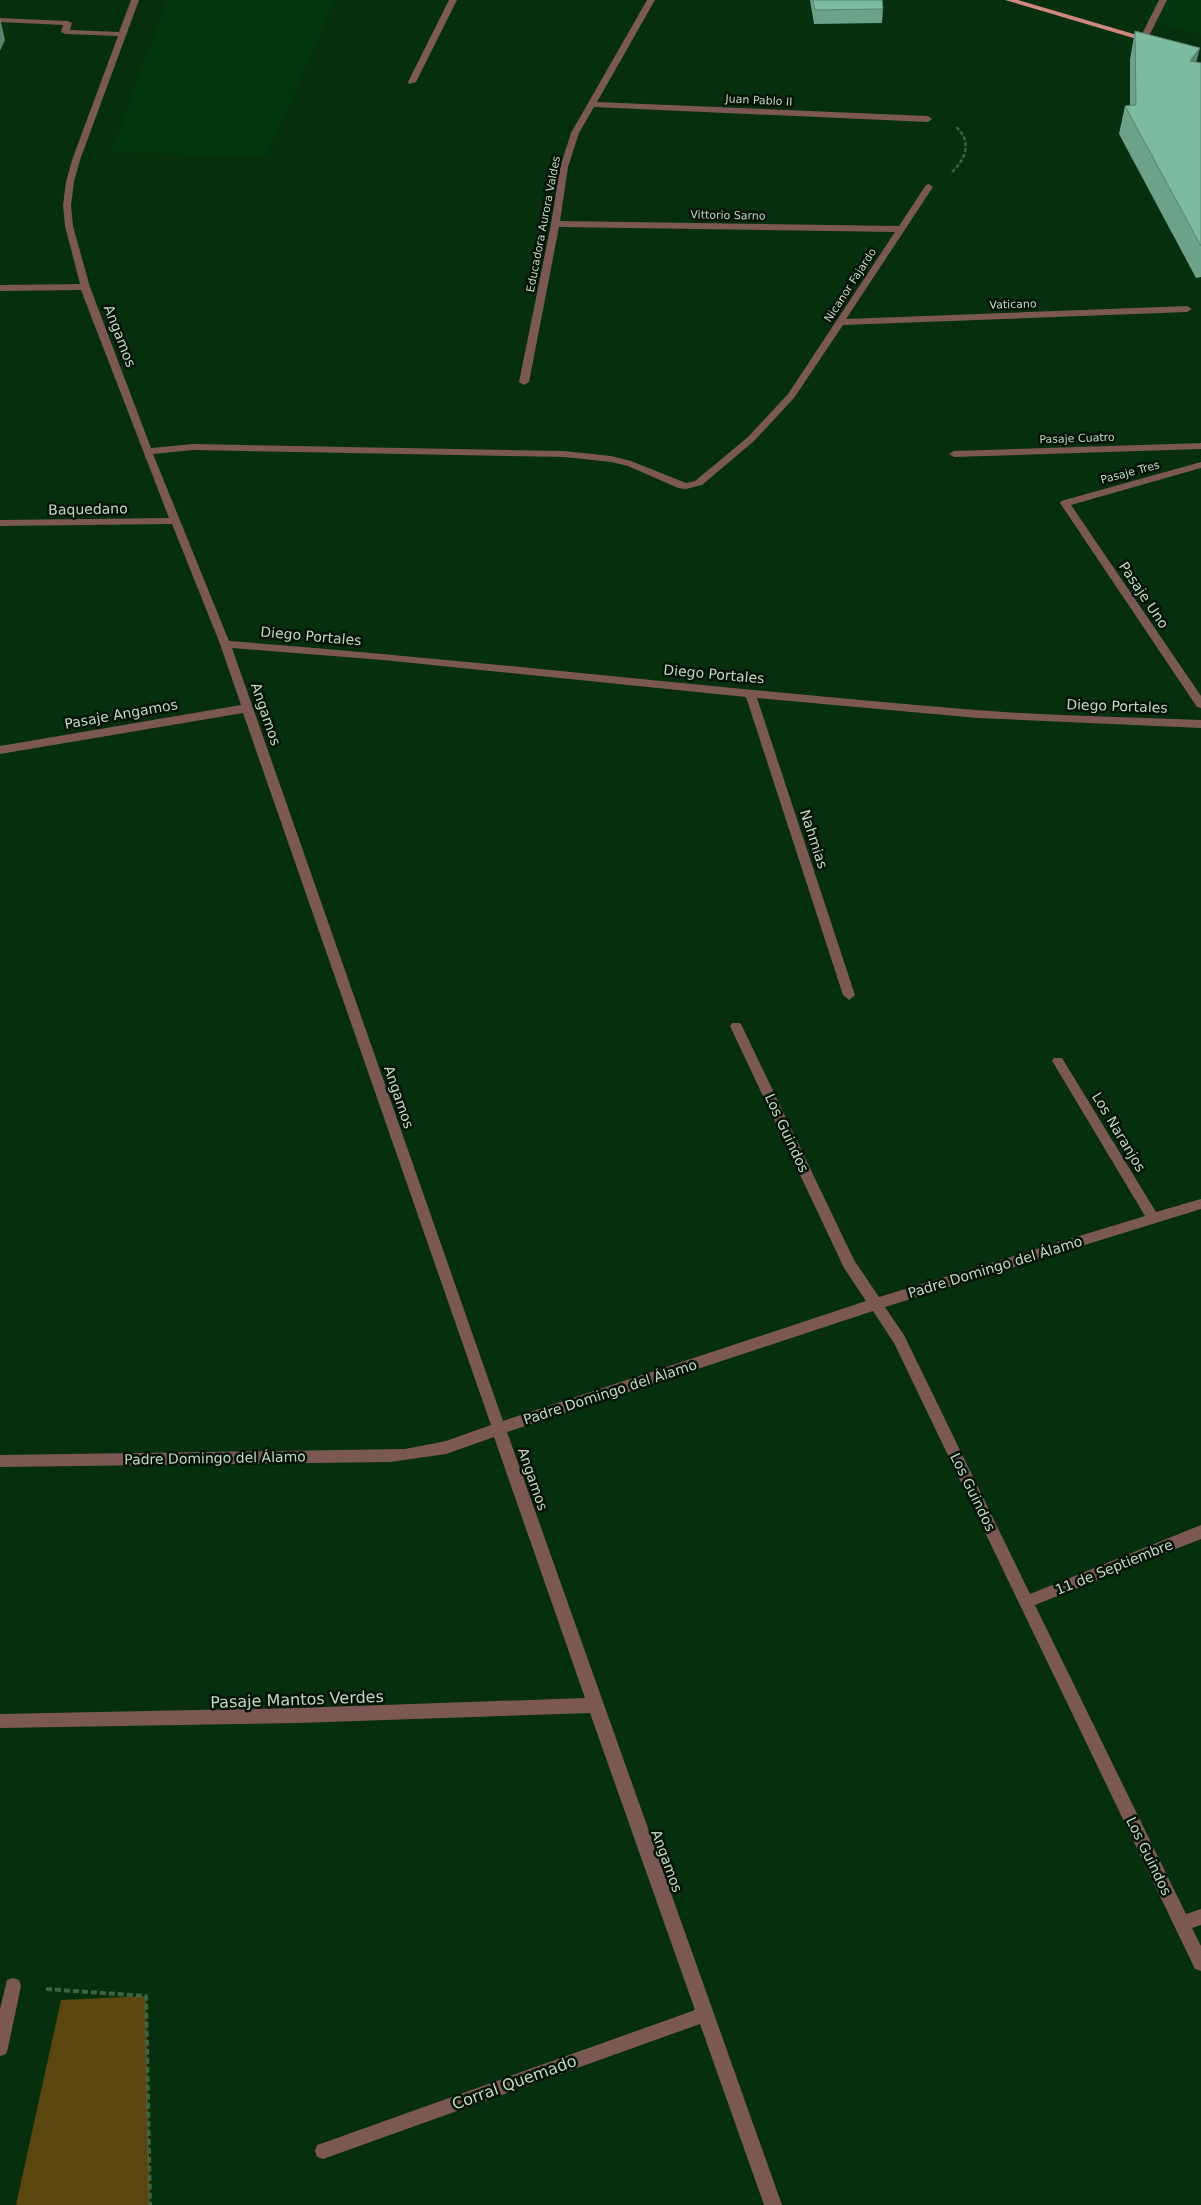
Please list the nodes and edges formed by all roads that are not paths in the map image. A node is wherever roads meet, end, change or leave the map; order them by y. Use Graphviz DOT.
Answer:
graph roads {
  1 [pos="135,0"];
  2 [pos="453,0"];
  3 [pos="650,0"];
  4 [pos="1163,0"];
  5 [pos="1014,1"];
  6 [pos="0,20"];
  7 [pos="122,34"];
  8 [pos="1144,38"];
  9 [pos="1163,44"];
  10 [pos="412,82"];
  11 [pos="590,104"];
  12 [pos="928,119"];
  13 [pos="928,187"];
  14 [pos="555,224"];
  15 [pos="901,229"];
  16 [pos="85,287"];
  17 [pos="0,288"];
  18 [pos="1187,309"];
  19 [pos="839,322"];
  20 [pos="524,382"];
  21 [pos="1201,446"];
  22 [pos="148,451"];
  23 [pos="954,454"];
  24 [pos="1201,465"];
  25 [pos="1065,502"];
  26 [pos="176,521"];
  27 [pos="0,523"];
  28 [pos="225,644"];
  29 [pos="750,692"];
  30 [pos="1201,704"];
  31 [pos="248,708"];
  32 [pos="1201,724"];
  33 [pos="0,750"];
  34 [pos="849,995"];
  35 [pos="736,1026"];
  36 [pos="1058,1061"];
  37 [pos="1201,1204"];
  38 [pos="1153,1218"];
  39 [pos="876,1304"];
  40 [pos="499,1428"];
  41 [pos="0,1461"];
  42 [pos="1201,1532"];
  43 [pos="1026,1602"];
  44 [pos="595,1705"];
  45 [pos="0,1721"];
  46 [pos="1201,1917"];
  47 [pos="1182,1923"];
  48 [pos="1201,1963"];
  49 [pos="13,1986"];
  50 [pos="706,2014"];
  51 [pos="0,2048"];
  52 [pos="323,2151"];
  53 [pos="773,2205"];
  1 -- 7 [label="street, Angamos"];
  2 -- 10 [label="street"];
  3 -- 11 [label="street, Educadora Aurora Valdes"];
  4 -- 8 [label="street"];
  5 -- 8 [label="main road"];
  6 -- 7 [label="street"];
  7 -- 16 [label="street, Angamos"];
  8 -- 9 [label="main road"];
  11 -- 12 [label="street, Juan Pablo II"];
  11 -- 14 [label="street, Educadora Aurora Valdes"];
  13 -- 15 [label="street, Nicanor Fajardo"];
  14 -- 15 [label="street, Vittorio Sarno"];
  14 -- 20 [label="street, Educadora Aurora Valdes"];
  15 -- 19 [label="street, Nicanor Fajardo"];
  16 -- 17 [label="street"];
  16 -- 22 [label="street, Angamos"];
  18 -- 19 [label="street, Vaticano"];
  19 -- 22 [label="street, Nicanor Fajardo"];
  21 -- 23 [label="street, Pasaje Cuatro"];
  22 -- 26 [label="street, Angamos"];
  24 -- 25 [label="street, Pasaje Tres"];
  25 -- 30 [label="street, Pasaje Uno"];
  26 -- 27 [label="street, Baquedano"];
  26 -- 28 [label="street, Angamos"];
  28 -- 29 [label="street, Diego Portales"];
  28 -- 31 [label="street, Angamos"];
  29 -- 32 [label="street, Diego Portales"];
  29 -- 34 [label="street, Nahmias"];
  31 -- 33 [label="street, Pasaje Angamos"];
  31 -- 40 [label="street, Angamos"];
  35 -- 39 [label="street, Los Guindos"];
  36 -- 38 [label="street, Los Naranjos"];
  37 -- 38 [label="street, Padre Domingo del Álamo"];
  38 -- 39 [label="street, Padre Domingo del Álamo"];
  39 -- 40 [label="street, Padre Domingo del Álamo"];
  39 -- 43 [label="street, Los Guindos"];
  40 -- 41 [label="street, Padre Domingo del Álamo"];
  40 -- 44 [label="street, Angamos"];
  42 -- 43 [label="street, 11 de Septiembre"];
  43 -- 47 [label="street, Los Guindos"];
  44 -- 45 [label="street, Pasaje Mantos Verdes"];
  44 -- 50 [label="street, Angamos"];
  46 -- 47 [label="street"];
  47 -- 48 [label="street, Los Guindos"];
  49 -- 51 [label="street"];
  50 -- 52 [label="street, Corral Quemado"];
  50 -- 53 [label="street, Angamos"];
}
